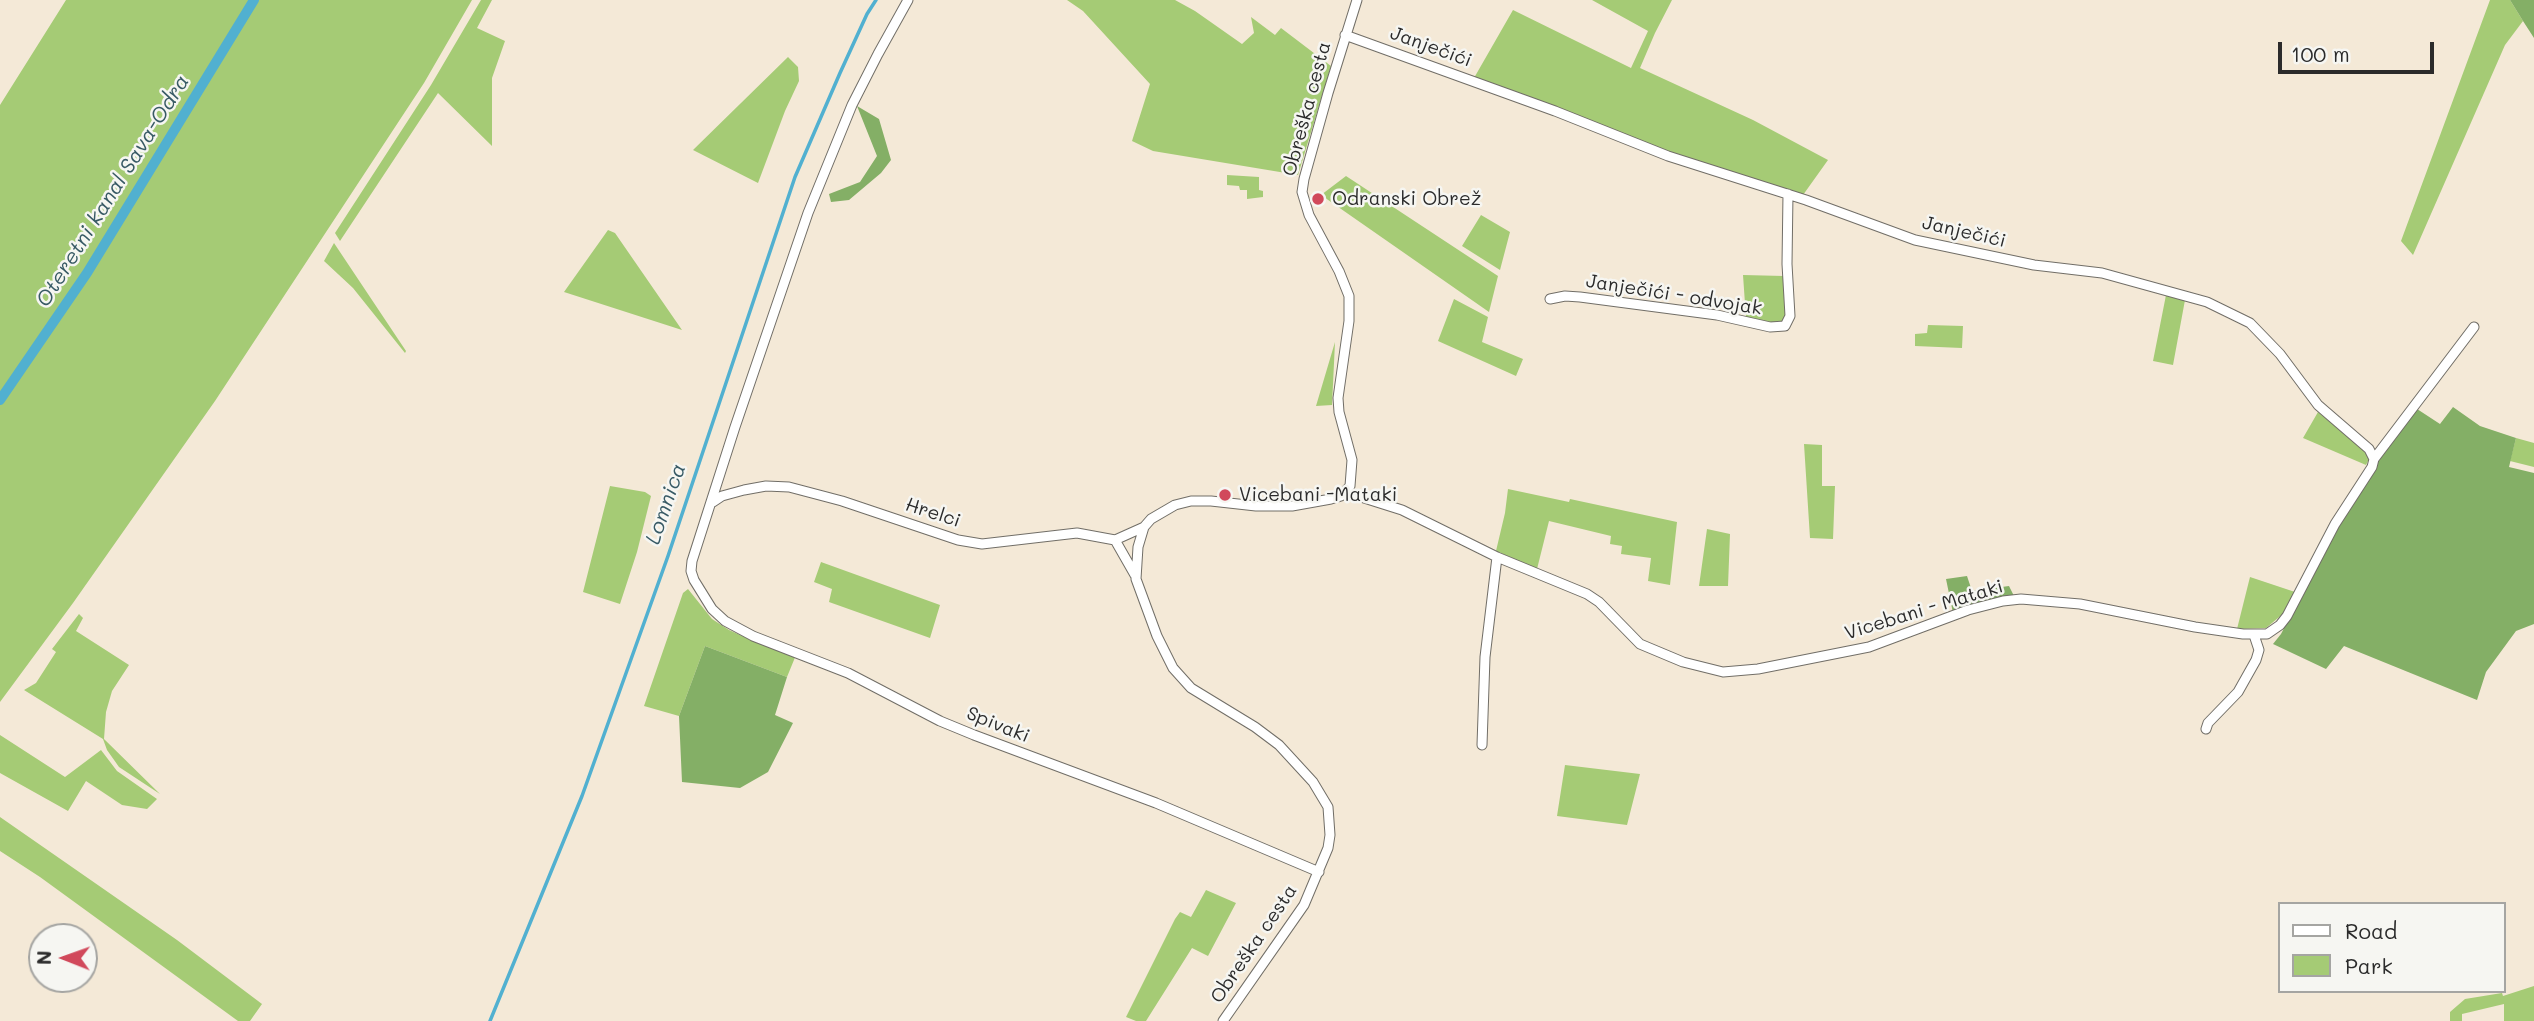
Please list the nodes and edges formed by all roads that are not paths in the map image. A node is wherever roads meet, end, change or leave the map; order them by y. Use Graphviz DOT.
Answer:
graph roads {
  1 [pos="908,0"];
  2 [pos="1357,0"];
  3 [pos="1345,34"];
  4 [pos="1788,194"];
  5 [pos="1550,299"];
  6 [pos="2474,327"];
  7 [pos="2374,458"];
  8 [pos="1345,492"];
  9 [pos="713,502"];
  10 [pos="1144,527"];
  11 [pos="1115,540"];
  12 [pos="1497,557"];
  13 [pos="1136,579"];
  14 [pos="2254,635"];
  15 [pos="2206,729"];
  16 [pos="1482,745"];
  17 [pos="1319,872"];
  18 [pos="1223,1021"];
  1 -- 9 [label="street"];
  2 -- 3 [label="street, Obreška cesta"];
  3 -- 4 [label="street, Janječići"];
  3 -- 8 [label="street, Obreška cesta"];
  4 -- 5 [label="street, Janječići - odvojak"];
  4 -- 7 [label="street, Janječići"];
  6 -- 7 [label="street"];
  7 -- 14 [label="street"];
  8 -- 10 [label="street"];
  8 -- 12 [label="street, Vicebani - Mataki"];
  9 -- 11 [label="street, Hrelci"];
  9 -- 17 [label="street, Spivaki"];
  10 -- 11 [label="street"];
  10 -- 13 [label="street, Obreška cesta"];
  11 -- 13 [label="street"];
  12 -- 14 [label="street, Vicebani - Mataki"];
  12 -- 16 [label="street"];
  13 -- 17 [label="street, Obreška cesta"];
  14 -- 15 [label="street"];
  17 -- 18 [label="street, Obreška cesta"];
}
